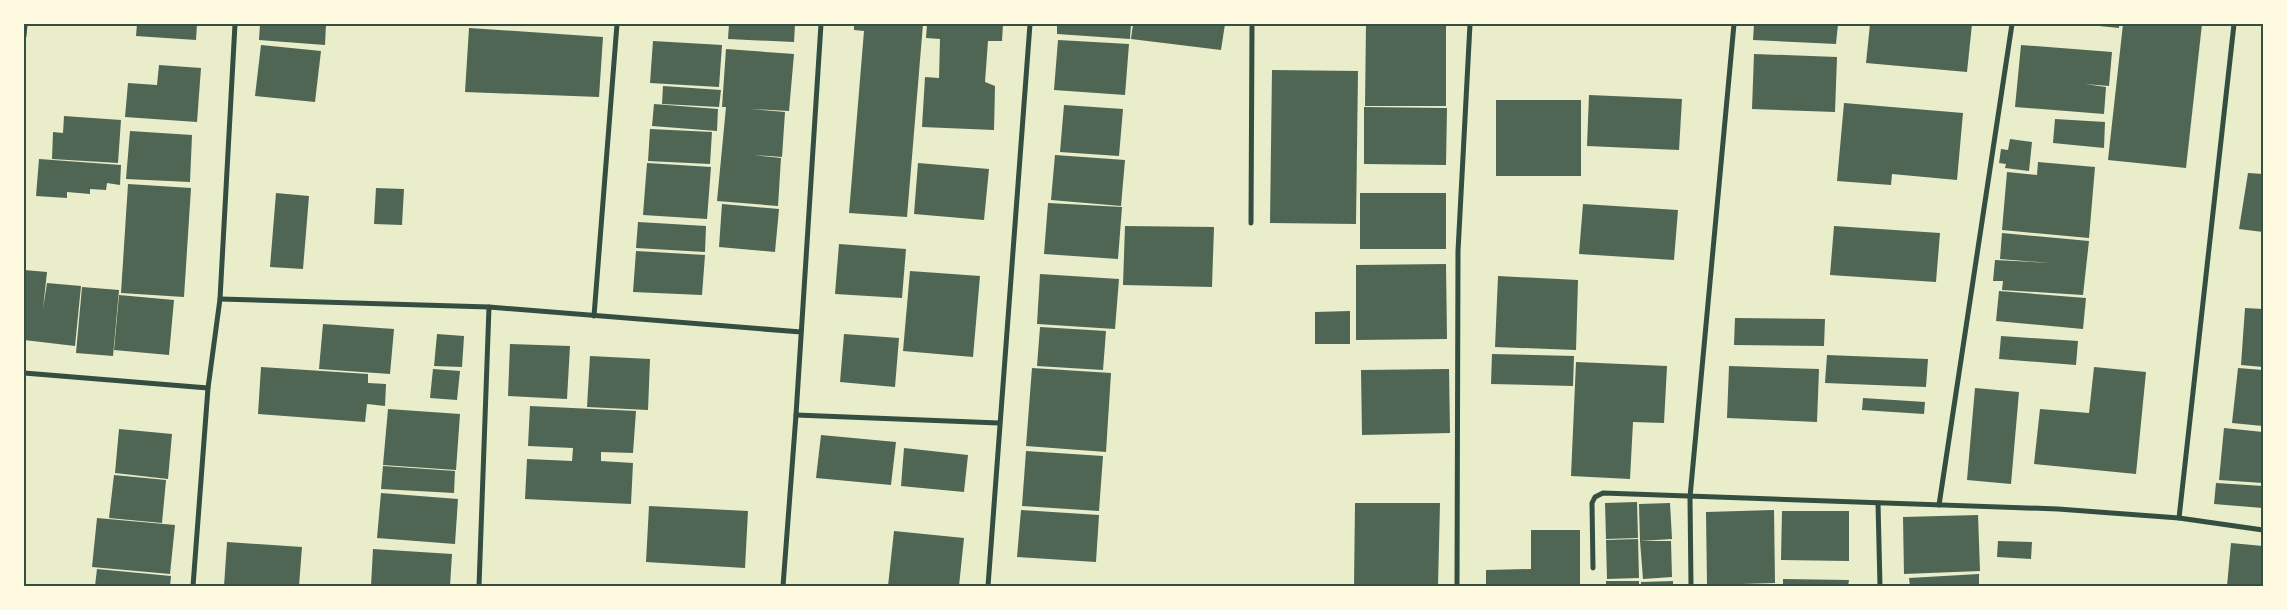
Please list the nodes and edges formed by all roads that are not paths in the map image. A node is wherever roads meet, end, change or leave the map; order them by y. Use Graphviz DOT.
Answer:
graph roads {
  1 [pos="24,24"];
  2 [pos="235,24"];
  3 [pos="617,24"];
  4 [pos="821,24"];
  5 [pos="1030,24"];
  6 [pos="1252,24"];
  7 [pos="1470,24"];
  8 [pos="1734,24"];
  9 [pos="2012,24"];
  10 [pos="2234,24"];
  11 [pos="24,36"];
  12 [pos="1250,224"];
  13 [pos="220,299"];
  14 [pos="489,307"];
  15 [pos="594,316"];
  16 [pos="801,332"];
  17 [pos="24,373"];
  18 [pos="208,388"];
  19 [pos="796,415"];
  20 [pos="999,423"];
  21 [pos="1690,497"];
  22 [pos="1878,503"];
  23 [pos="1939,505"];
  24 [pos="2179,518"];
  25 [pos="2263,530"];
  26 [pos="1593,568"];
  27 [pos="193,586"];
  28 [pos="480,586"];
  29 [pos="783,586"];
  30 [pos="988,586"];
  31 [pos="1457,586"];
  32 [pos="1691,586"];
  33 [pos="1880,586"];
  1 -- 11 [label="street"];
  2 -- 13 [label="street"];
  3 -- 15 [label="street"];
  4 -- 16 [label="street"];
  5 -- 20 [label="street"];
  6 -- 12 [label="street"];
  7 -- 31 [label="street"];
  8 -- 21 [label="street"];
  9 -- 23 [label="street"];
  10 -- 24 [label="street"];
  13 -- 14 [label="street"];
  13 -- 18 [label="street"];
  14 -- 15 [label="street"];
  14 -- 28 [label="street"];
  15 -- 16 [label="street"];
  16 -- 19 [label="street"];
  17 -- 18 [label="street"];
  18 -- 27 [label="street"];
  19 -- 20 [label="street"];
  19 -- 29 [label="street"];
  20 -- 30 [label="street"];
  21 -- 22 [label="street"];
  21 -- 26 [label="street"];
  21 -- 32 [label="street"];
  22 -- 23 [label="street"];
  22 -- 33 [label="street"];
  23 -- 24 [label="street"];
  24 -- 25 [label="street"];
}
